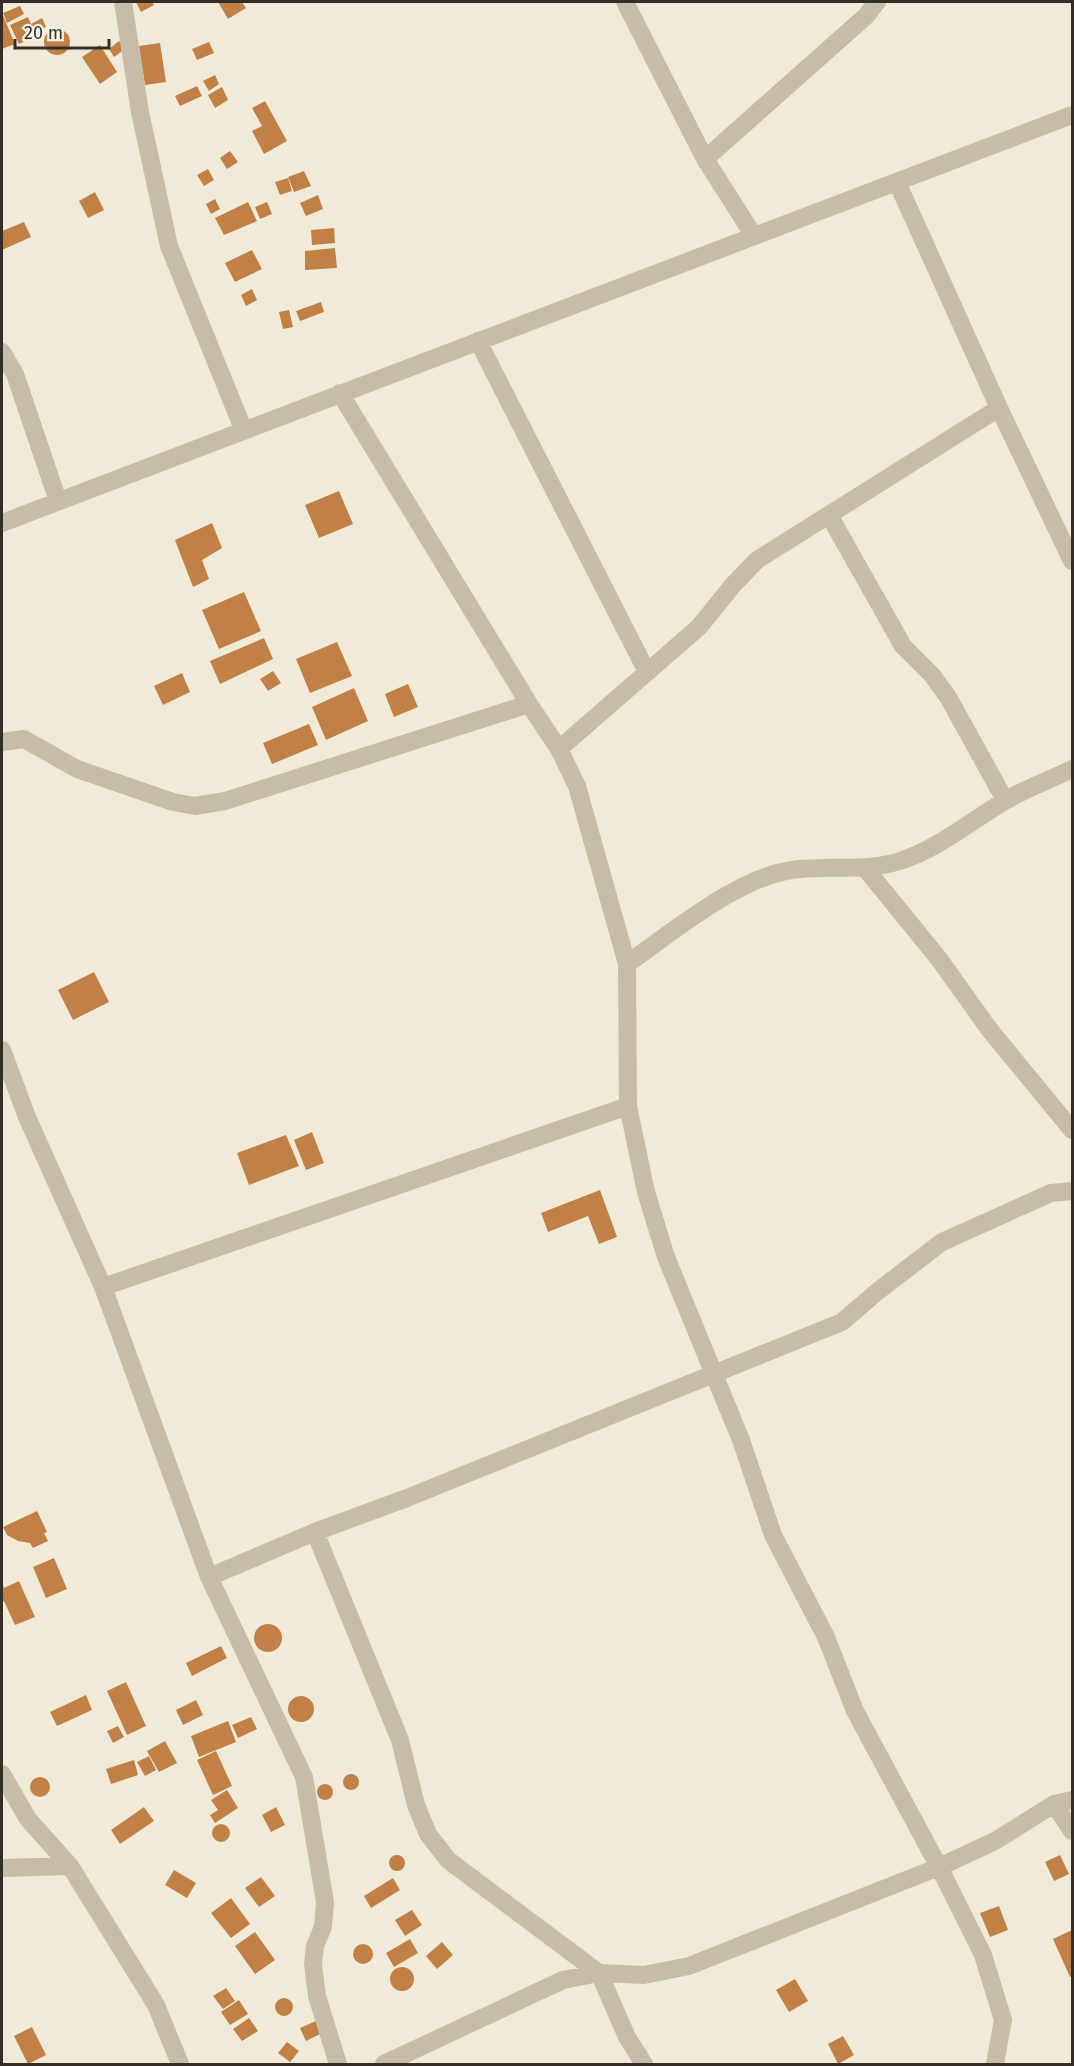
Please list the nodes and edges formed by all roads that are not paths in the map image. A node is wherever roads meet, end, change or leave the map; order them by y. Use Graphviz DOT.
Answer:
graph roads {
  1 [pos="123,2"];
  2 [pos="625,2"];
  3 [pos="877,2"];
  4 [pos="1072,115"];
  5 [pos="705,159"];
  6 [pos="897,182"];
  7 [pos="754,236"];
  8 [pos="478,341"];
  9 [pos="2,352"];
  10 [pos="340,393"];
  11 [pos="999,408"];
  12 [pos="244,431"];
  13 [pos="58,501"];
  14 [pos="829,515"];
  15 [pos="2,523"];
  16 [pos="1072,561"];
  17 [pos="647,672"];
  18 [pos="529,704"];
  19 [pos="2,742"];
  20 [pos="559,749"];
  21 [pos="1072,769"];
  22 [pos="1005,800"];
  23 [pos="865,868"];
  24 [pos="627,964"];
  25 [pos="2,1050"];
  26 [pos="628,1106"];
  27 [pos="1072,1130"];
  28 [pos="1072,1191"];
  29 [pos="103,1287"];
  30 [pos="714,1375"];
  31 [pos="315,1532"];
  32 [pos="209,1577"];
  33 [pos="2,1774"];
  34 [pos="1072,1800"];
  35 [pos="1054,1804"];
  36 [pos="1072,1831"];
  37 [pos="70,1866"];
  38 [pos="2,1868"];
  39 [pos="939,1868"];
  40 [pos="599,1973"];
  41 [pos="180,2064"];
  42 [pos="338,2064"];
  43 [pos="384,2064"];
  44 [pos="644,2064"];
  45 [pos="995,2064"];
  1 -- 12 [label="street"];
  2 -- 5 [label="street"];
  3 -- 5 [label="street"];
  4 -- 6 [label="street"];
  5 -- 7 [label="street"];
  6 -- 7 [label="street"];
  6 -- 11 [label="street"];
  7 -- 8 [label="street"];
  8 -- 10 [label="street"];
  8 -- 17 [label="street"];
  9 -- 13 [label="street"];
  10 -- 12 [label="street"];
  10 -- 18 [label="street"];
  11 -- 14 [label="street"];
  11 -- 16 [label="street"];
  12 -- 13 [label="street"];
  13 -- 15 [label="street"];
  14 -- 17 [label="street"];
  14 -- 22 [label="street"];
  17 -- 20 [label="street"];
  18 -- 19 [label="street"];
  18 -- 20 [label="street"];
  20 -- 24 [label="street"];
  21 -- 22 [label="street"];
  22 -- 23 [label="street"];
  23 -- 24 [label="street"];
  23 -- 27 [label="street"];
  24 -- 26 [label="street"];
  25 -- 29 [label="street"];
  26 -- 29 [label="street"];
  26 -- 30 [label="street"];
  28 -- 30 [label="street"];
  29 -- 32 [label="street"];
  30 -- 31 [label="street"];
  30 -- 39 [label="street"];
  31 -- 32 [label="street"];
  31 -- 40 [label="street"];
  32 -- 42 [label="street"];
  33 -- 37 [label="street"];
  34 -- 35 [label="street"];
  35 -- 36 [label="street"];
  35 -- 39 [label="street"];
  37 -- 38 [label="street"];
  37 -- 41 [label="street"];
  39 -- 40 [label="street"];
  39 -- 45 [label="street"];
  40 -- 43 [label="street"];
  40 -- 44 [label="street"];
}
